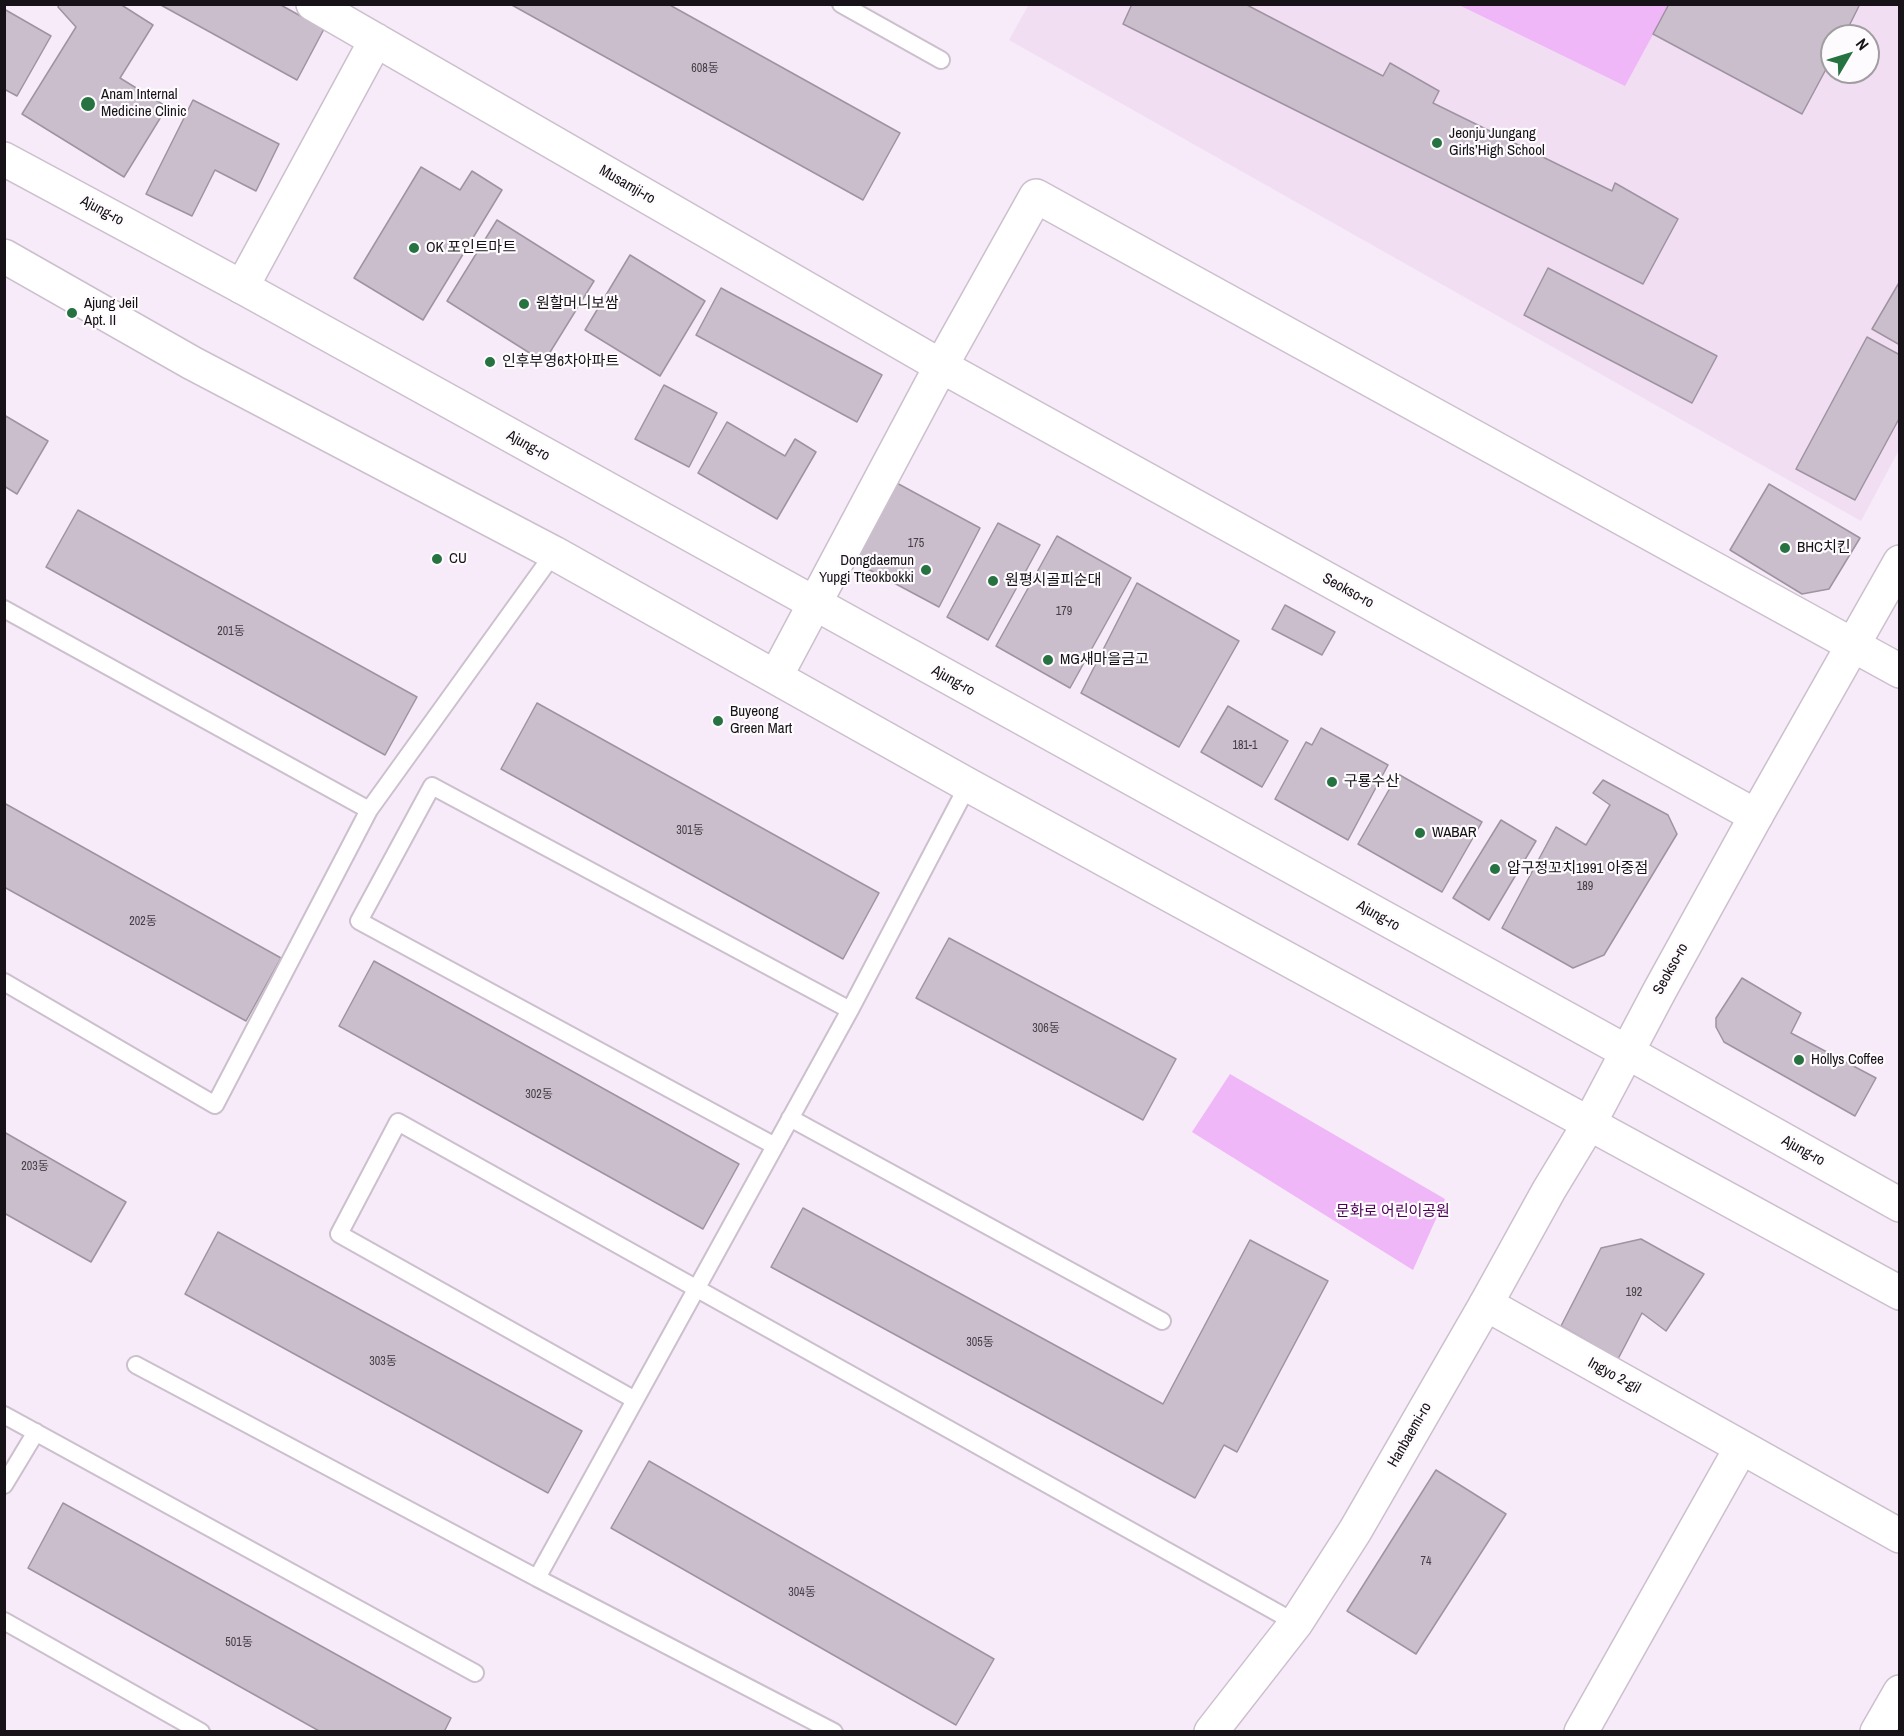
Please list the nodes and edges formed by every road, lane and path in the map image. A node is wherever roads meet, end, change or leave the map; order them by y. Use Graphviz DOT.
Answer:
graph roads {
  1 [pos="313,4"];
  2 [pos="841,4"];
  3 [pos="376,40"];
  4 [pos="941,60"];
  5 [pos="4,159"];
  6 [pos="4,256"];
  7 [pos="242,287"];
  8 [pos="941,366"];
  9 [pos="554,553"];
  10 [pos="1899,562"];
  11 [pos="814,604"];
  12 [pos="4,609"];
  13 [pos="1852,644"];
  14 [pos="1899,671"];
  15 [pos="776,676"];
  16 [pos="968,785"];
  17 [pos="369,810"];
  18 [pos="1756,816"];
  19 [pos="4,982"];
  20 [pos="850,1010"];
  21 [pos="1627,1052"];
  22 [pos="790,1118"];
  23 [pos="1589,1124"];
  24 [pos="775,1146"];
  25 [pos="1899,1205"];
  26 [pos="696,1289"];
  27 [pos="1899,1293"];
  28 [pos="1486,1304"];
  29 [pos="1162,1321"];
  30 [pos="136,1365"];
  31 [pos="635,1400"];
  32 [pos="4,1415"];
  33 [pos="36,1432"];
  34 [pos="1742,1448"];
  35 [pos="4,1485"];
  36 [pos="1899,1536"];
  37 [pos="537,1578"];
  38 [pos="4,1621"];
  39 [pos="1296,1623"];
  40 [pos="475,1673"];
  41 [pos="1899,1692"];
  42 [pos="201,1731"];
  43 [pos="834,1731"];
  44 [pos="1211,1731"];
  45 [pos="1581,1731"];
  46 [pos="1877,1731"];
  1 -- 3 [label="street, Musamji-ro"];
  2 -- 4 [label="lane"];
  3 -- 7 [label="street"];
  3 -- 8 [label="street, Musamji-ro"];
  5 -- 7 [label="street, Ajung-ro"];
  6 -- 9 [label="street"];
  7 -- 11 [label="street, Ajung-ro"];
  8 -- 11 [label="street"];
  8 -- 13 [label="street"];
  8 -- 18 [label="street, Seokso-ro"];
  9 -- 15 [label="street"];
  9 -- 17 [label="lane"];
  10 -- 13 [label="street, Seokso-ro"];
  11 -- 15 [label="street"];
  11 -- 21 [label="street, Ajung-ro"];
  12 -- 17 [label="lane"];
  13 -- 14 [label="street"];
  13 -- 18 [label="street, Seokso-ro"];
  15 -- 16 [label="street"];
  16 -- 20 [label="lane"];
  16 -- 23 [label="street"];
  17 -- 19 [label="lane"];
  18 -- 21 [label="street, Seokso-ro"];
  20 -- 22 [label="lane"];
  20 -- 24 [label="lane"];
  21 -- 23 [label="street, Seokso-ro"];
  21 -- 25 [label="street, Ajung-ro"];
  22 -- 24 [label="lane"];
  22 -- 29 [label="lane"];
  23 -- 27 [label="street"];
  23 -- 28 [label="street, Hanbaemi-ro"];
  24 -- 26 [label="lane"];
  26 -- 31 [label="lane"];
  26 -- 31 [label="lane"];
  26 -- 39 [label="lane"];
  28 -- 34 [label="street, Ingyo 2-gil"];
  28 -- 39 [label="street, Hanbaemi-ro"];
  30 -- 37 [label="lane"];
  31 -- 37 [label="lane"];
  32 -- 33 [label="lane"];
  33 -- 35 [label="lane"];
  33 -- 40 [label="lane"];
  34 -- 36 [label="street, Ingyo 2-gil"];
  34 -- 45 [label="street"];
  37 -- 43 [label="lane"];
  38 -- 42 [label="lane"];
  39 -- 44 [label="street, Hanbaemi-ro"];
  41 -- 46 [label="street"];
}
